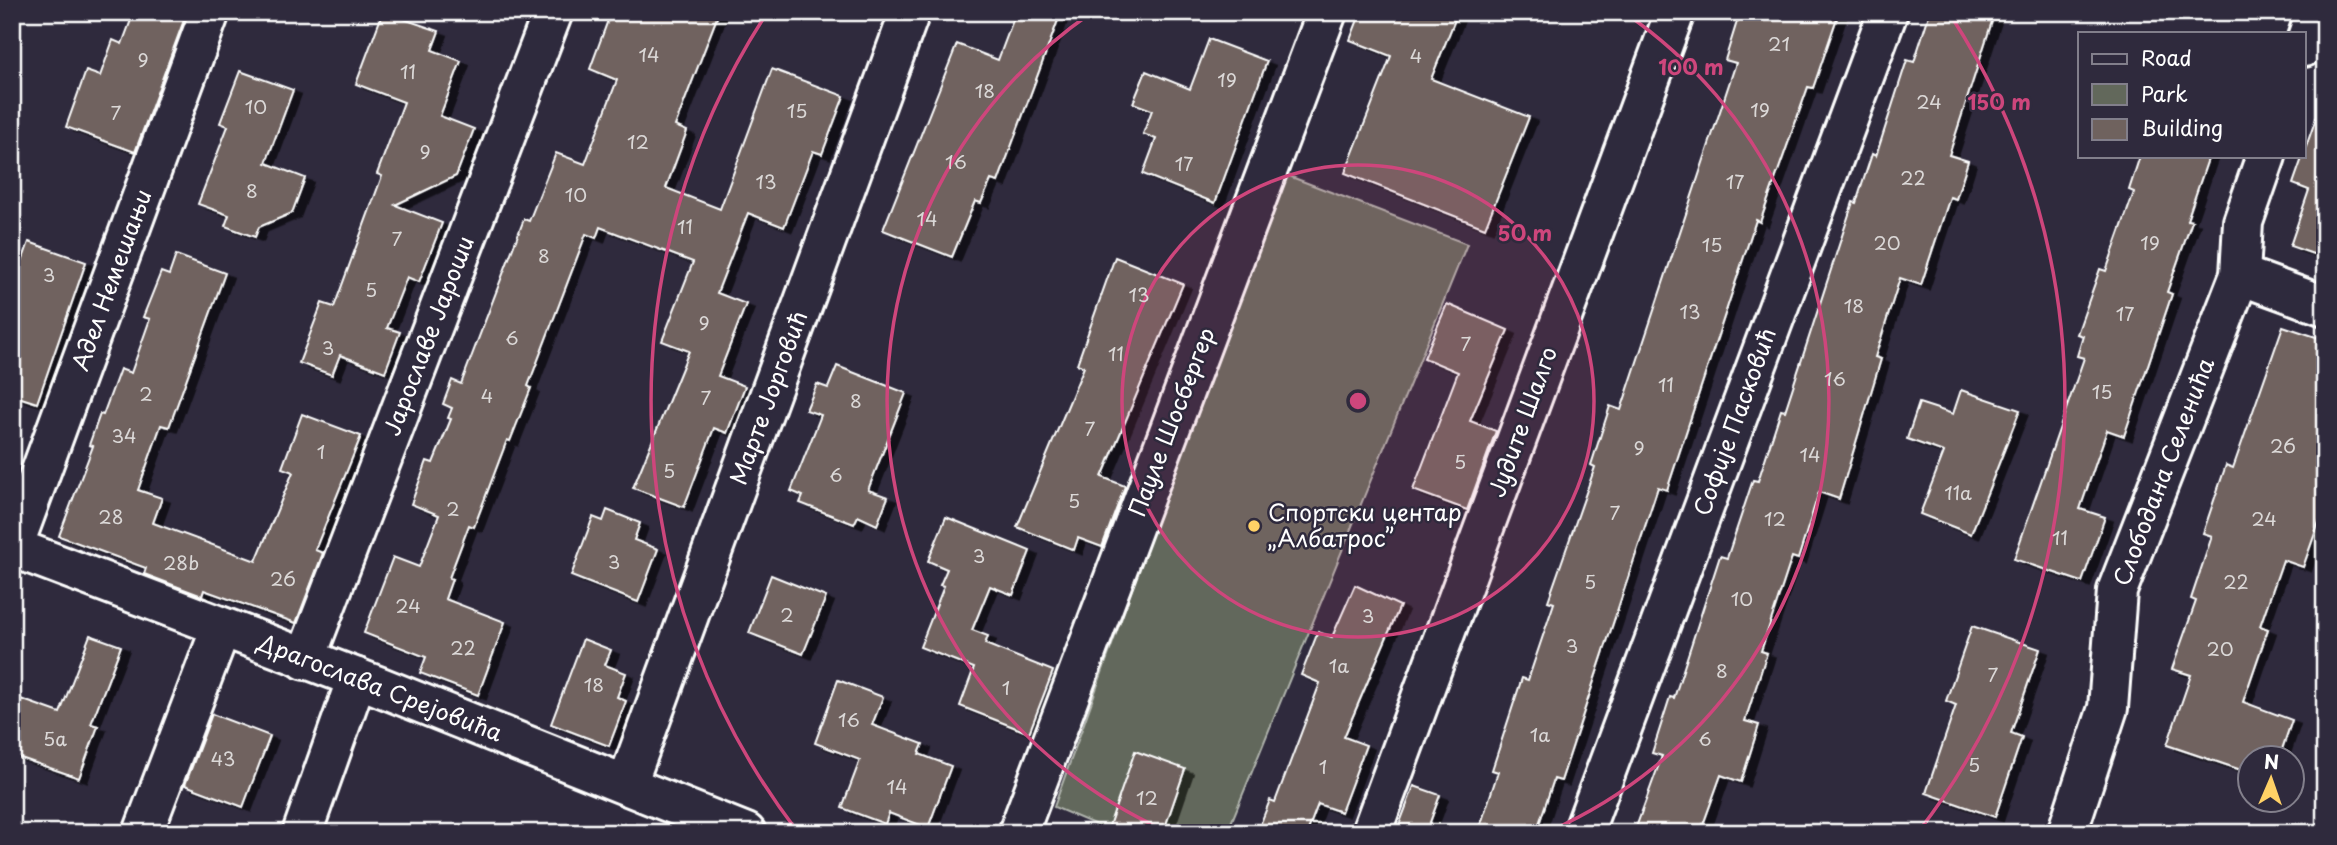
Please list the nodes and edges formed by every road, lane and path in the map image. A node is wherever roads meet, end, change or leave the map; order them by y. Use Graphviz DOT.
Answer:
graph roads {
  1 [pos="210,12"];
  2 [pos="553,12"];
  3 [pos="910,12"];
  4 [pos="1327,12"];
  5 [pos="1675,12"];
  6 [pos="1888,12"];
  7 [pos="2316,12"];
  8 [pos="2306,41"];
  9 [pos="2265,158"];
  10 [pos="2240,275"];
  11 [pos="2325,306"];
  12 [pos="13,547"];
  13 [pos="221,628"];
  14 [pos="305,660"];
  15 [pos="357,678"];
  16 [pos="627,784"];
  17 [pos="735,831"];
  18 [pos="143,833"];
  19 [pos="302,833"];
  20 [pos="1018,833"];
  21 [pos="1371,833"];
  22 [pos="1583,833"];
  23 [pos="2067,833"];
  1 -- 12 [label="street, Адел Немешањи"];
  2 -- 14 [label="street, Јарославе Јароши"];
  3 -- 16 [label="street, Марте Јорговић"];
  4 -- 20 [label="street, Пауле Шосбергер"];
  5 -- 21 [label="street, Јудите Шалго"];
  6 -- 22 [label="street, Софије Пасковић"];
  7 -- 8 [label="street"];
  9 -- 10 [label="street, Слободана Селенића"];
  10 -- 11 [label="street"];
  10 -- 23 [label="street, Слободана Селенића"];
  12 -- 13 [label="street, Драгослава Срејовића"];
  13 -- 14 [label="street, Драгослава Срејовића"];
  13 -- 18 [label="street"];
  14 -- 15 [label="street, Драгослава Срејовића"];
  15 -- 16 [label="street, Драгослава Срејовића"];
  15 -- 19 [label="street"];
  16 -- 17 [label="street, Драгослава Срејовића"];
}
